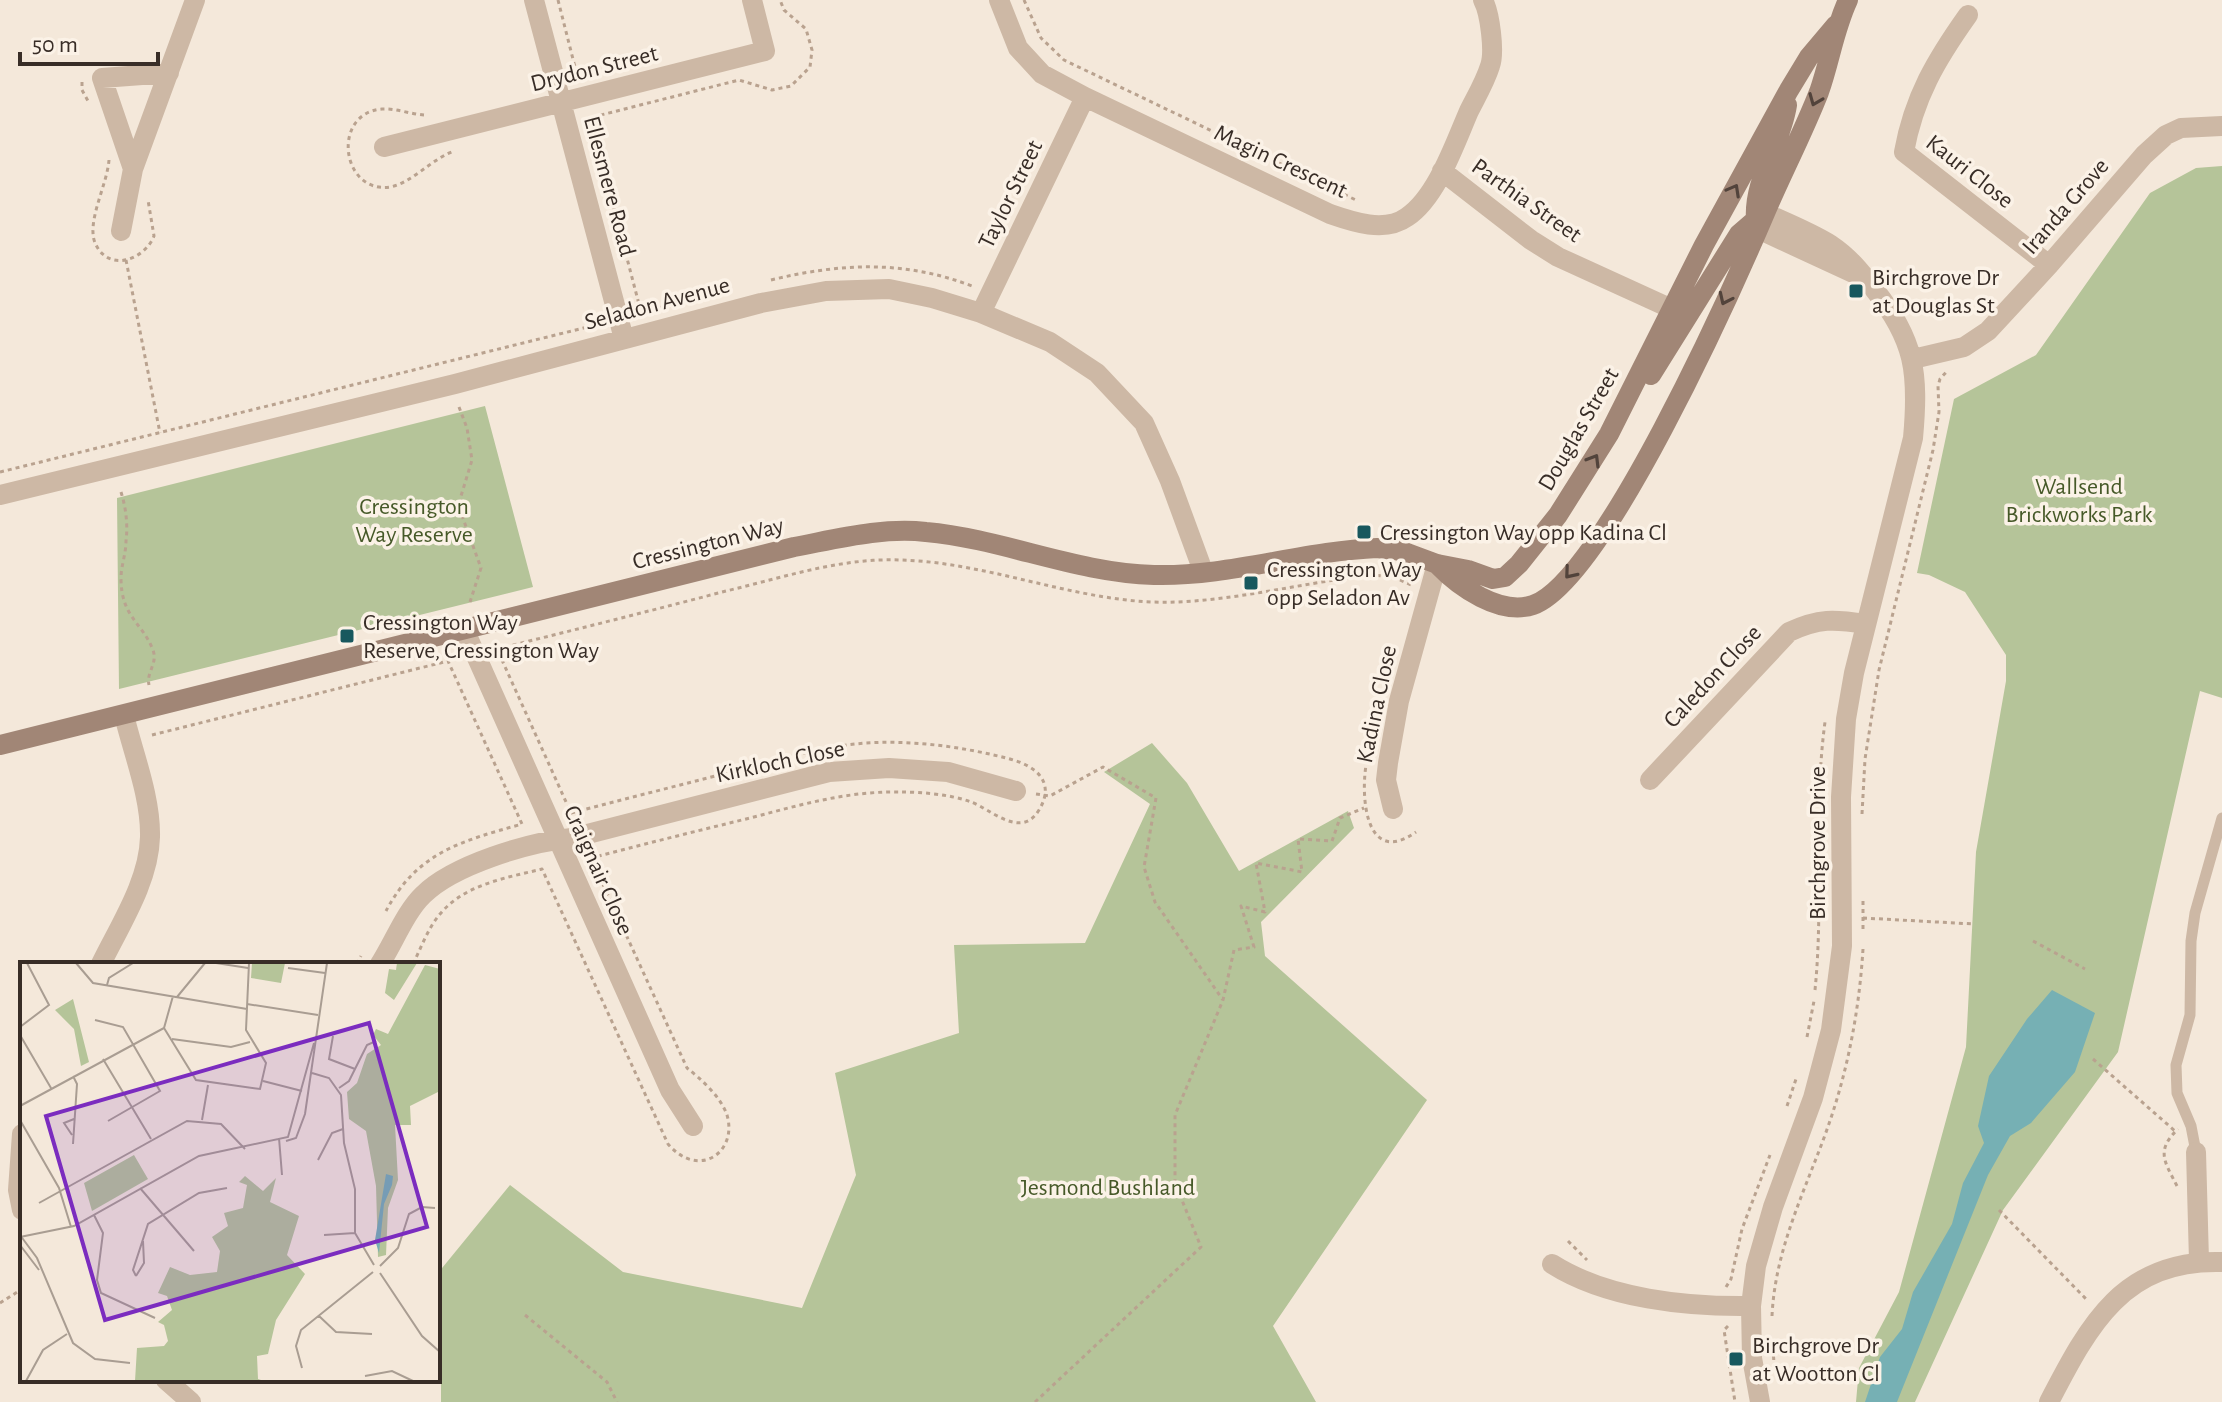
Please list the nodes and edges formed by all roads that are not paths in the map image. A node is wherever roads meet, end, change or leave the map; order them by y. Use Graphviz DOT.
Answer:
graph roads {
  1 [pos="195,0"];
  2 [pos="534,0"];
  3 [pos="752,0"];
  4 [pos="999,0"];
  5 [pos="1483,0"];
  6 [pos="1848,0"];
  7 [pos="1968,15"];
  8 [pos="1836,25"];
  9 [pos="169,73"];
  10 [pos="1789,90"];
  11 [pos="1085,97"];
  12 [pos="561,103"];
  13 [pos="2222,126"];
  14 [pos="384,147"];
  15 [pos="133,169"];
  16 [pos="1442,171"];
  17 [pos="1760,220"];
  18 [pos="121,231"];
  19 [pos="2049,265"];
  20 [pos="1672,309"];
  21 [pos="981,313"];
  22 [pos="624,339"];
  23 [pos="1913,359"];
  24 [pos="1609,434"];
  25 [pos="0,495"];
  26 [pos="1437,564"];
  27 [pos="1203,571"];
  28 [pos="1866,624"];
  29 [pos="465,631"];
  30 [pos="124,715"];
  31 [pos="0,745"];
  32 [pos="1650,780"];
  33 [pos="1016,791"];
  34 [pos="1393,809"];
  35 [pos="2222,818"];
  36 [pos="557,839"];
  37 [pos="380,958"];
  38 [pos="102,962"];
  39 [pos="693,1126"];
  40 [pos="2196,1152"];
  41 [pos="20,1162"];
  42 [pos="20,1200"];
  43 [pos="2199,1261"];
  44 [pos="2222,1262"];
  45 [pos="1552,1264"];
  46 [pos="1751,1306"];
  47 [pos="168,1382"];
  48 [pos="191,1402"];
  49 [pos="1760,1402"];
  50 [pos="2049,1402"];
  1 -- 9 [label="street"];
  2 -- 12 [label="street, Ellesmere Road"];
  3 -- 12 [label="street, Drydon Street"];
  4 -- 11 [label="street, Magin Crescent"];
  5 -- 16 [label="street, Magin Crescent"];
  6 -- 8 [label="street, Douglas Street"];
  7 -- 19 [label="street, Kauri Close"];
  8 -- 10 [label="street, Douglas Street"];
  8 -- 17 [label="street, Douglas Street, one-way"];
  9 -- 15 [label="street"];
  9 -- 15 [label="street"];
  10 -- 17 [label="street"];
  20 -- 10 [label="street, Douglas Street, one-way"];
  11 -- 16 [label="street, Magin Crescent"];
  11 -- 21 [label="street, Taylor Street"];
  12 -- 14 [label="street, Drydon Street"];
  12 -- 22 [label="street, Ellesmere Road"];
  13 -- 19 [label="street, Iranda Grove"];
  15 -- 18 [label="street"];
  16 -- 20 [label="street, Parthia Street"];
  17 -- 23 [label="street, Birchgrove Drive"];
  17 -- 24 [label="street"];
  17 -- 26 [label="street, Douglas Street, one-way"];
  19 -- 23 [label="street, Iranda Grove"];
  20 -- 24 [label="street, Douglas Street"];
  21 -- 22 [label="street, Seladon Avenue"];
  21 -- 27 [label="street, Seladon Avenue"];
  22 -- 25 [label="street, Seladon Avenue"];
  23 -- 28 [label="street, Birchgrove Drive"];
  26 -- 24 [label="street, Douglas Street, one-way"];
  26 -- 27 [label="street, Cressington Way"];
  26 -- 34 [label="street, Kadina Close"];
  27 -- 29 [label="street, Cressington Way"];
  28 -- 32 [label="street, Caledon Close"];
  28 -- 46 [label="street, Birchgrove Drive"];
  29 -- 30 [label="street, Cressington Way"];
  29 -- 36 [label="street, Craignair Close"];
  30 -- 31 [label="street, Cressington Way"];
  30 -- 38 [label="street"];
  33 -- 36 [label="street, Kirkloch Close"];
  35 -- 40 [label="lane"];
  36 -- 37 [label="street, Kirkloch Close"];
  36 -- 39 [label="street, Craignair Close"];
  40 -- 43 [label="street"];
  41 -- 42 [label="street"];
  43 -- 44 [label="street"];
  43 -- 50 [label="street"];
  45 -- 46 [label="street"];
  46 -- 49 [label="street, Birchgrove Drive"];
  47 -- 48 [label="street"];
}
